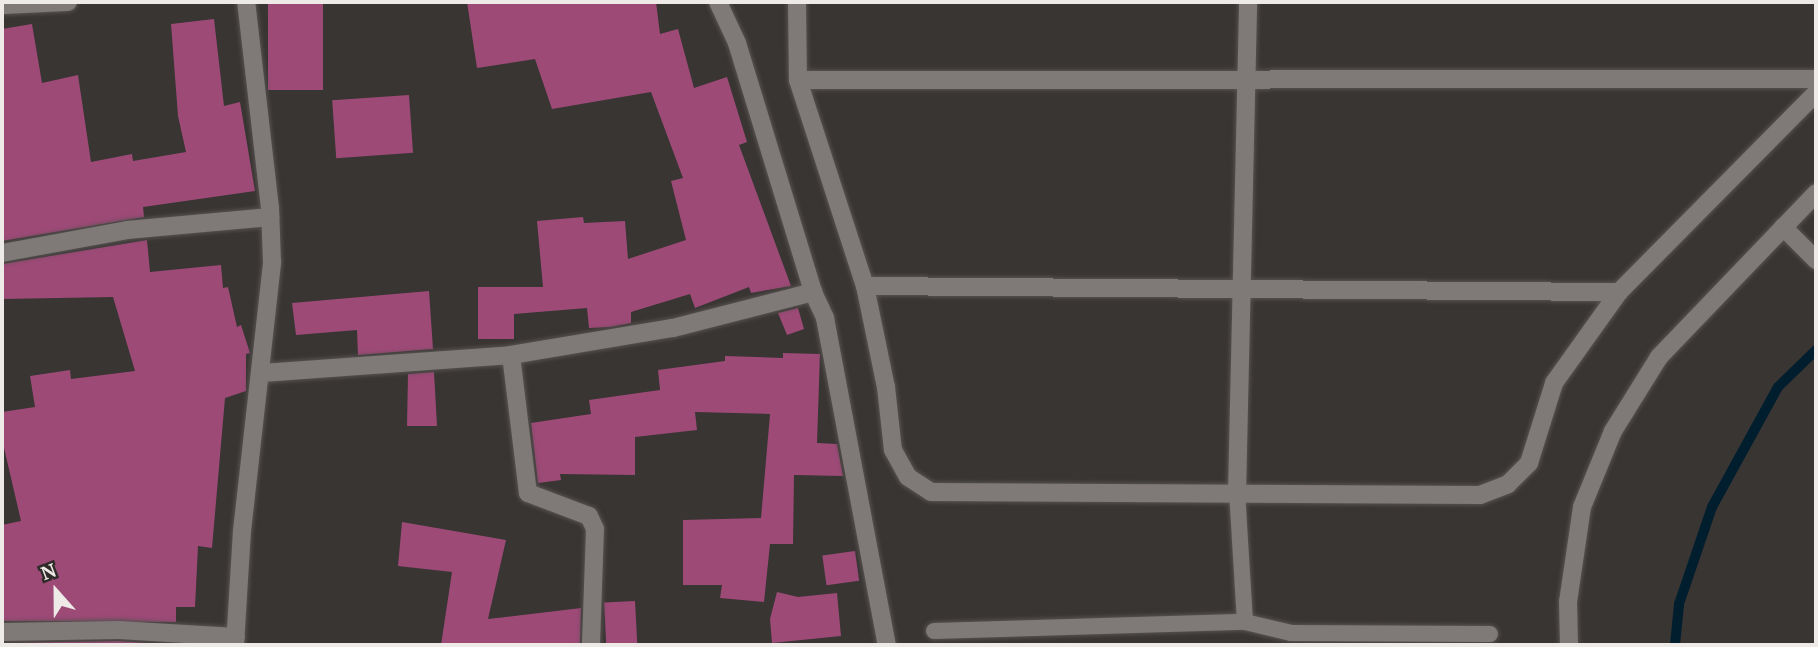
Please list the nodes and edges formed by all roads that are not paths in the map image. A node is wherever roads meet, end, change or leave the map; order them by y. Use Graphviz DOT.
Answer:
graph roads {
  1 [pos="68,2"];
  2 [pos="246,2"];
  3 [pos="718,2"];
  4 [pos="797,2"];
  5 [pos="1248,2"];
  6 [pos="31,4"];
  7 [pos="2,5"];
  8 [pos="1816,79"];
  9 [pos="798,80"];
  10 [pos="1246,80"];
  11 [pos="1816,93"];
  12 [pos="1816,193"];
  13 [pos="270,217"];
  14 [pos="1783,227"];
  15 [pos="2,253"];
  16 [pos="1816,260"];
  17 [pos="865,286"];
  18 [pos="1241,289"];
  19 [pos="813,292"];
  20 [pos="1619,292"];
  21 [pos="511,355"];
  22 [pos="262,373"];
  23 [pos="1237,493"];
  24 [pos="1245,622"];
  25 [pos="934,631"];
  26 [pos="2,632"];
  27 [pos="1490,634"];
  28 [pos="1279,638"];
  29 [pos="235,641"];
  30 [pos="591,645"];
  31 [pos="887,645"];
  32 [pos="1569,645"];
  1 -- 6 [label="street"];
  2 -- 13 [label="street"];
  3 -- 19 [label="street"];
  4 -- 9 [label="street"];
  5 -- 10 [label="street"];
  6 -- 7 [label="street"];
  8 -- 10 [label="street"];
  9 -- 10 [label="street"];
  9 -- 17 [label="street"];
  10 -- 18 [label="street"];
  11 -- 20 [label="street"];
  12 -- 14 [label="street"];
  13 -- 15 [label="street"];
  13 -- 22 [label="street"];
  14 -- 16 [label="street"];
  14 -- 32 [label="street"];
  17 -- 18 [label="street"];
  17 -- 23 [label="street"];
  18 -- 20 [label="street"];
  18 -- 23 [label="street"];
  19 -- 21 [label="street"];
  19 -- 31 [label="street"];
  20 -- 23 [label="street"];
  21 -- 22 [label="street"];
  21 -- 30 [label="street"];
  22 -- 29 [label="street"];
  23 -- 24 [label="lane"];
  24 -- 25 [label="lane"];
  24 -- 28 [label="lane"];
  26 -- 29 [label="street"];
  27 -- 28 [label="lane"];
}
